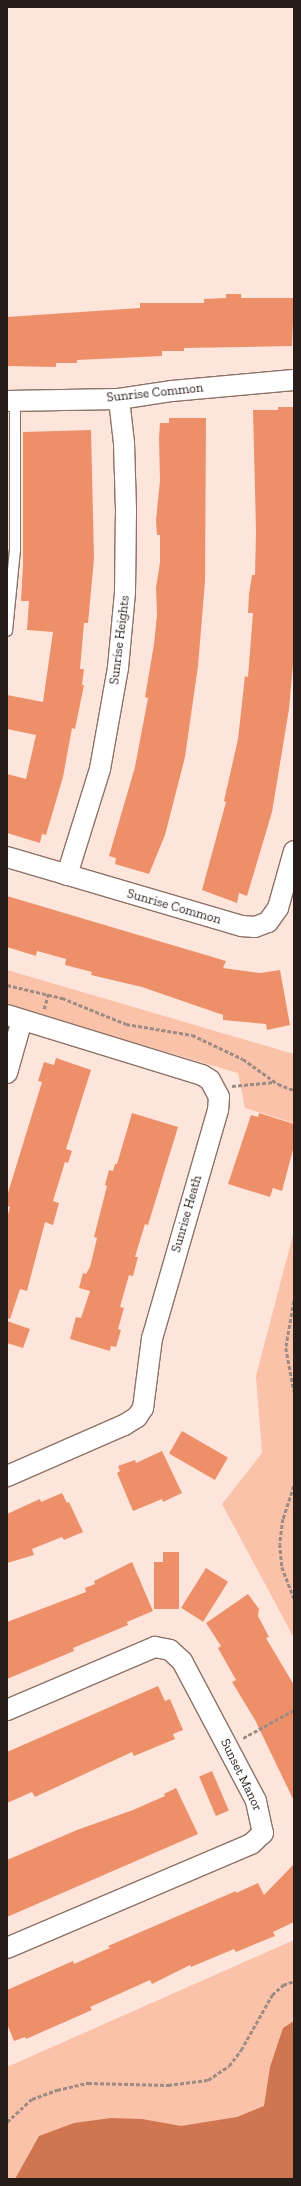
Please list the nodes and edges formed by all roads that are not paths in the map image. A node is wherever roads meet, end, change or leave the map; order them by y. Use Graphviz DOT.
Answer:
graph roads {
  1 [pos="294,380"];
  2 [pos="119,399"];
  3 [pos="11,402"];
  4 [pos="7,631"];
  5 [pos="294,851"];
  6 [pos="7,857"];
  7 [pos="67,875"];
  8 [pos="15,1018"];
  9 [pos="7,1073"];
  10 [pos="7,1476"];
  11 [pos="7,1710"];
  12 [pos="7,1948"];
  1 -- 2 [label="street, Sunrise Common"];
  2 -- 3 [label="street, Sunrise Common"];
  2 -- 7 [label="street, Sunrise Heights"];
  3 -- 4 [label="lane"];
  5 -- 7 [label="street, Sunrise Common"];
  6 -- 7 [label="street, Sunrise Common"];
  8 -- 9 [label="street"];
  8 -- 10 [label="street, Sunrise Heath"];
  11 -- 12 [label="street, Sunset Manor"];
}
